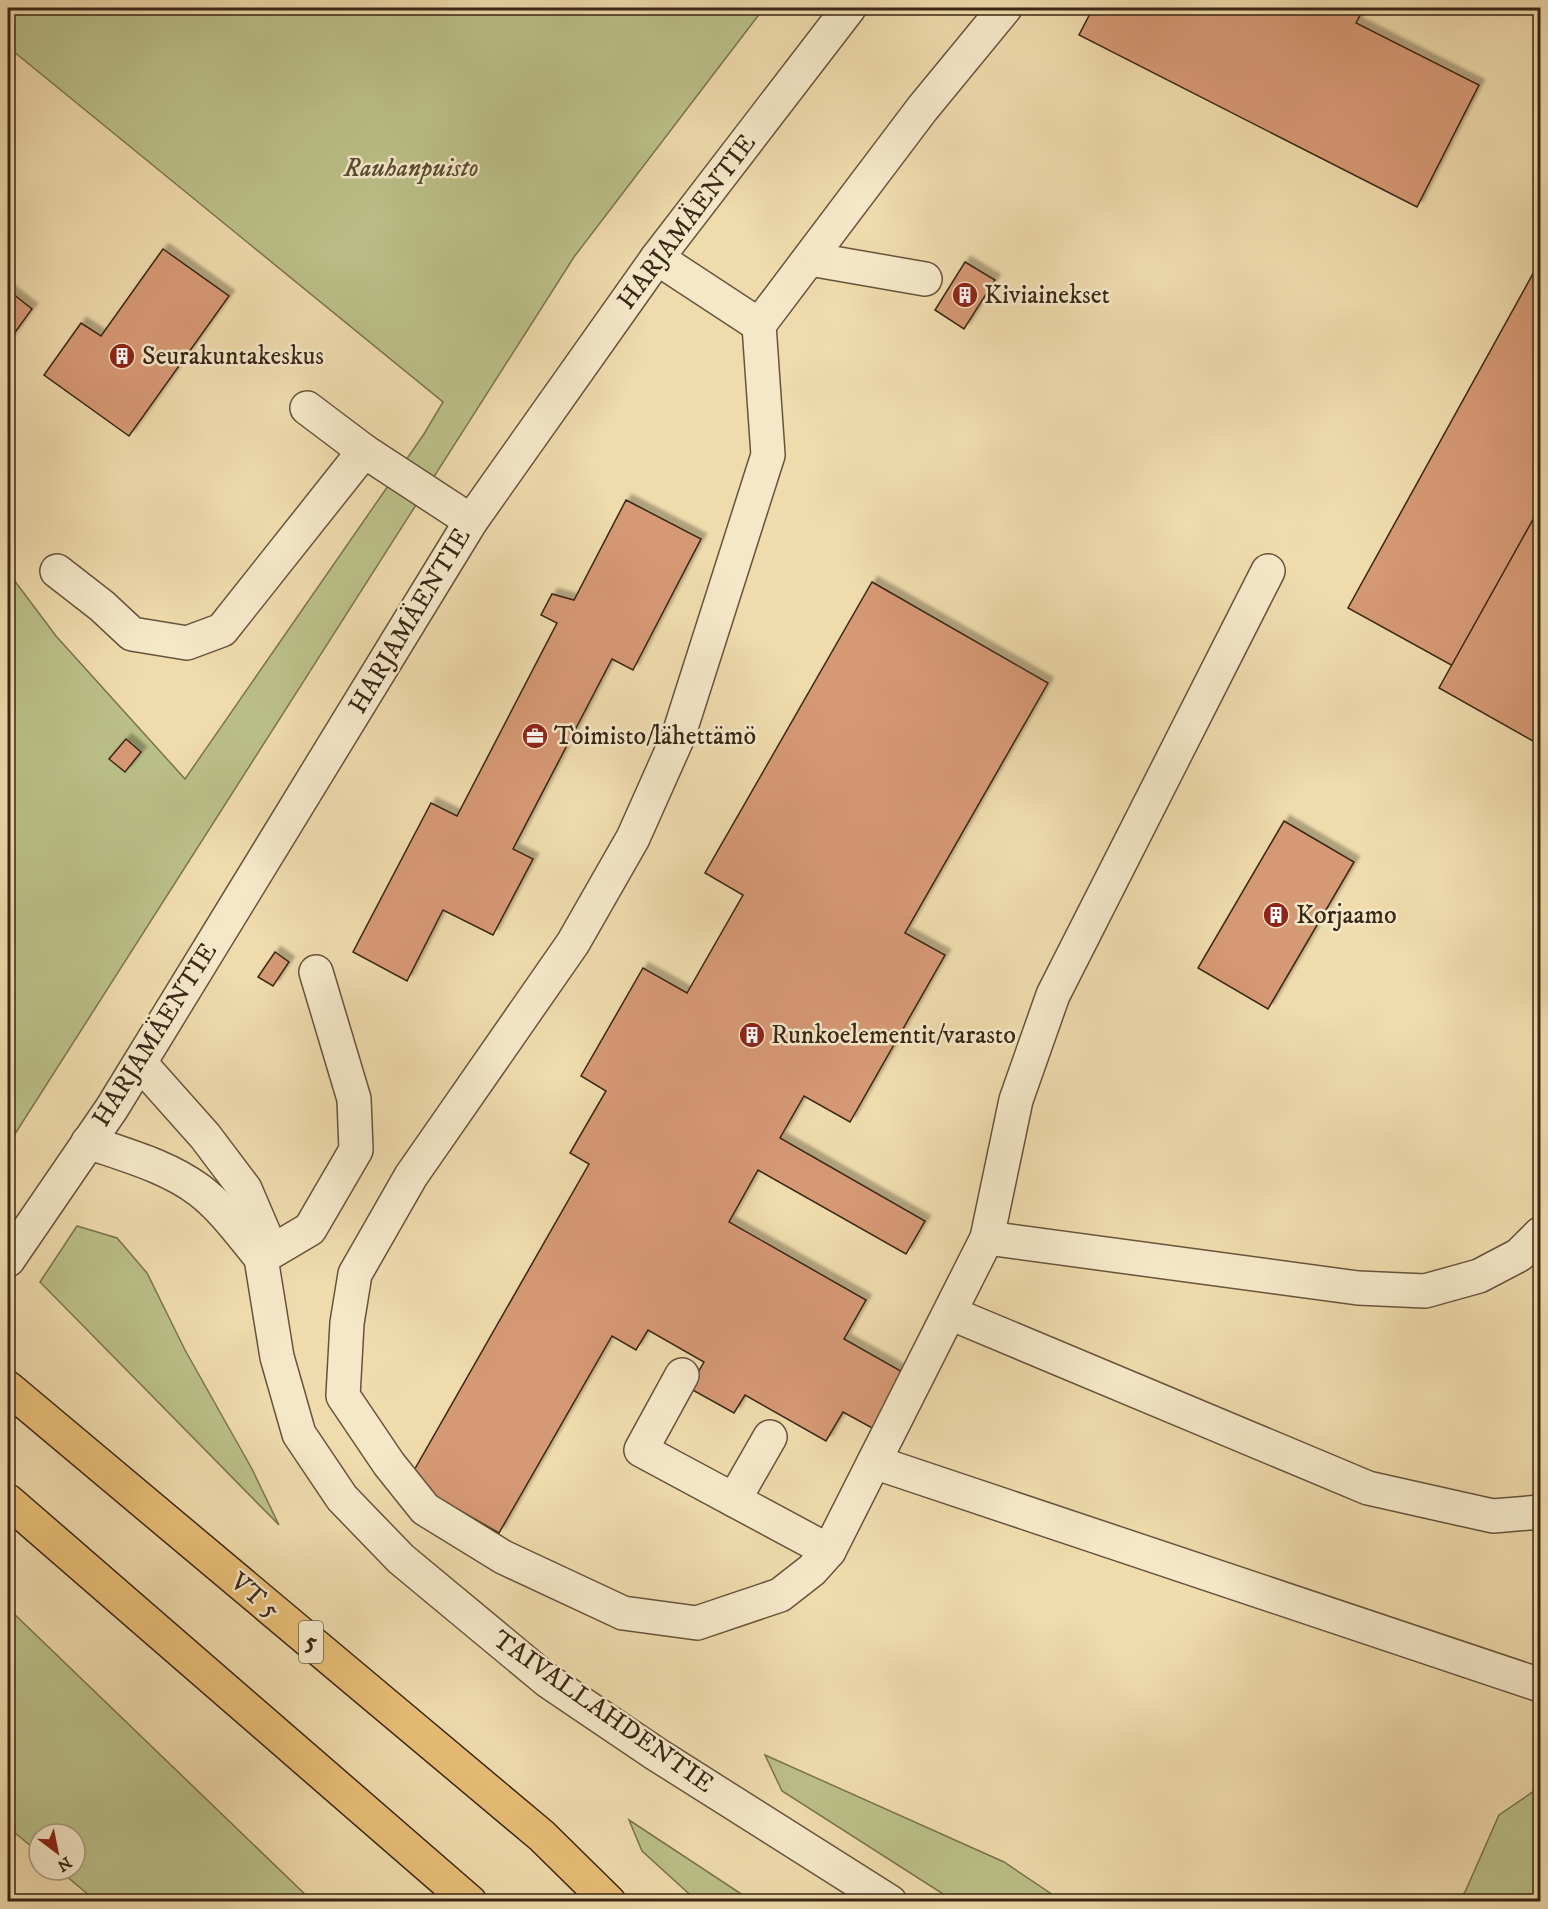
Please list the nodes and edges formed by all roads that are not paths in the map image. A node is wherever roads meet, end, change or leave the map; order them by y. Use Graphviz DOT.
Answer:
graph roads {
  1 [pos="849,8"];
  2 [pos="1005,8"];
  3 [pos="657,258"];
  4 [pos="810,259"];
  5 [pos="925,279"];
  6 [pos="759,325"];
  7 [pos="307,408"];
  8 [pos="364,451"];
  9 [pos="471,521"];
  10 [pos="57,571"];
  11 [pos="1268,572"];
  12 [pos="316,972"];
  13 [pos="140,1063"];
  14 [pos="88,1142"];
  15 [pos="1540,1234"];
  16 [pos="987,1238"];
  17 [pos="16,1247"];
  18 [pos="261,1258"];
  19 [pos="950,1312"];
  20 [pos="682,1375"];
  21 [pos="10,1390"];
  22 [pos="770,1437"];
  23 [pos="874,1462"];
  24 [pos="734,1500"];
  25 [pos="8,1501"];
  26 [pos="1540,1512"];
  27 [pos="829,1551"];
  28 [pos="1540,1685"];
  29 [pos="470,1902"];
  30 [pos="609,1902"];
  31 [pos="890,1902"];
  1 -- 3 [label="street, HARJAMÄENTIE"];
  2 -- 4 [label="street"];
  3 -- 6 [label="street"];
  3 -- 9 [label="street, HARJAMÄENTIE"];
  4 -- 5 [label="street"];
  4 -- 6 [label="street"];
  6 -- 27 [label="street"];
  7 -- 8 [label="street"];
  8 -- 9 [label="street"];
  8 -- 10 [label="street"];
  9 -- 13 [label="street, HARJAMÄENTIE"];
  11 -- 16 [label="street"];
  12 -- 18 [label="street"];
  13 -- 14 [label="street, HARJAMÄENTIE"];
  13 -- 18 [label="street, TAIVALLAHDENTIE"];
  14 -- 17 [label="street, HARJAMÄENTIE"];
  14 -- 18 [label="street, TAIVALLAHDENTIE"];
  15 -- 16 [label="street"];
  16 -- 19 [label="street"];
  18 -- 31 [label="street, TAIVALLAHDENTIE"];
  19 -- 23 [label="street"];
  19 -- 26 [label="street"];
  20 -- 24 [label="street"];
  21 -- 30 [label="highway, VT 5 / 5"];
  22 -- 24 [label="street"];
  23 -- 27 [label="street"];
  23 -- 28 [label="street"];
  24 -- 27 [label="street"];
  25 -- 29 [label="highway"];
}
